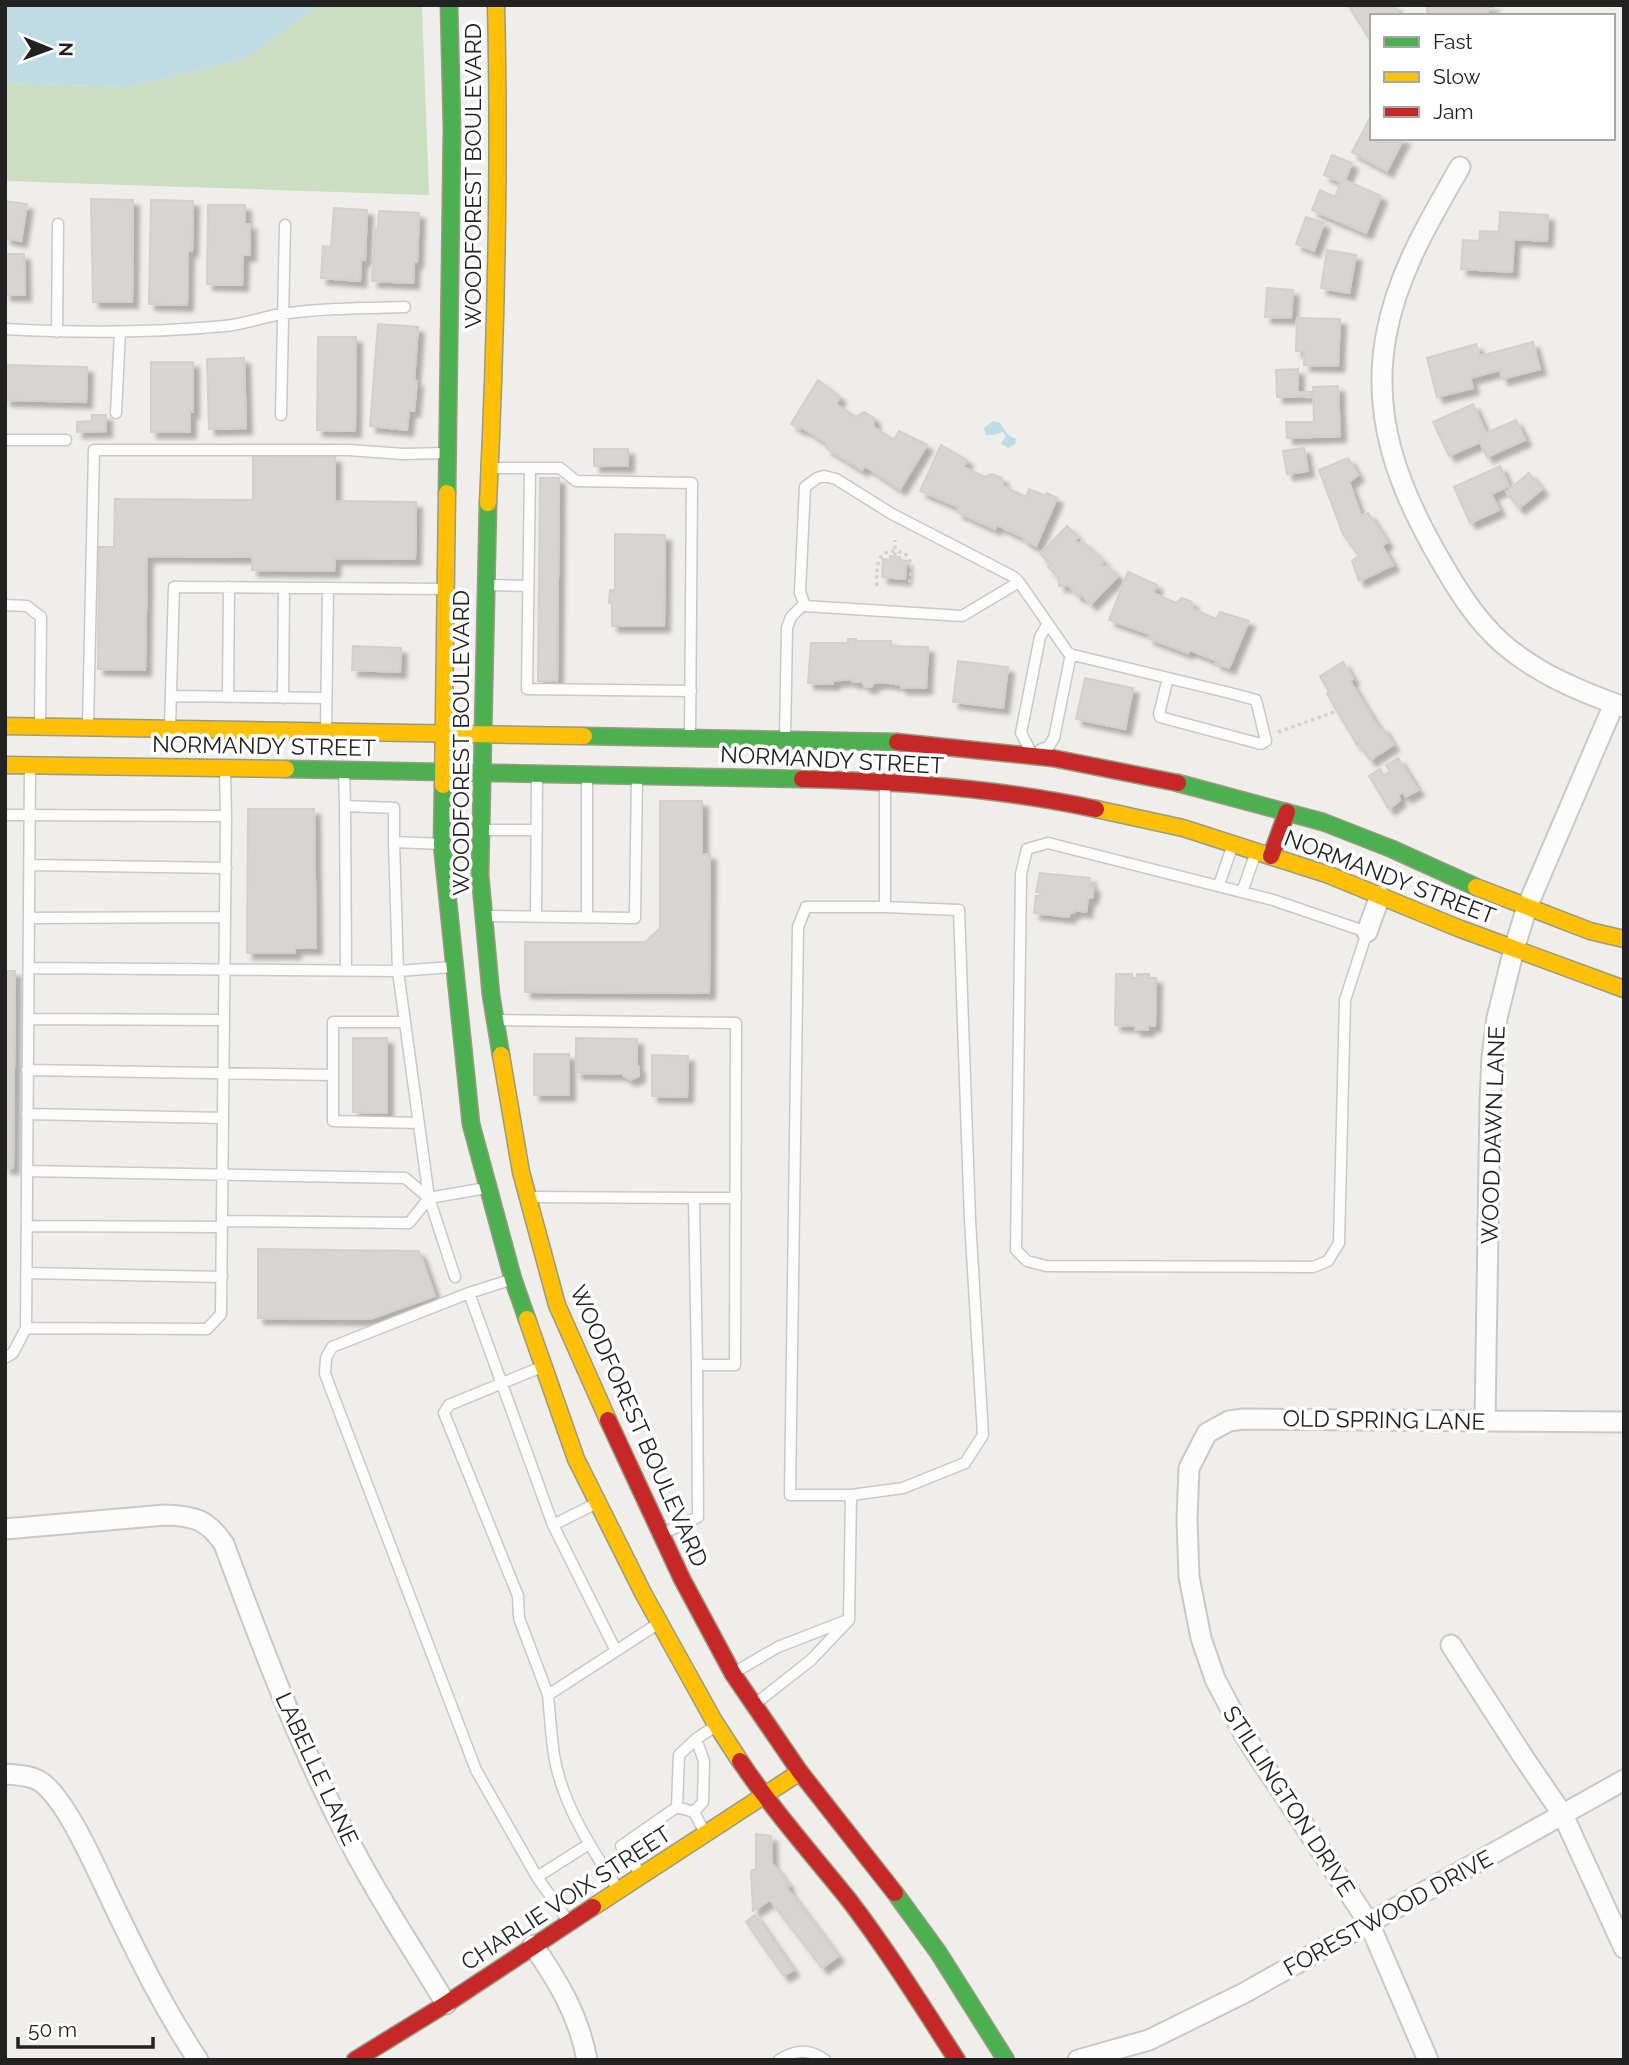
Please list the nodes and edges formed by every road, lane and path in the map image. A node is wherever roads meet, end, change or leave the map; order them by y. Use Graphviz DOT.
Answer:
graph roads {
  1 [pos="449,5"];
  2 [pos="496,5"];
  3 [pos="1460,167"];
  4 [pos="58,224"];
  5 [pos="285,225"];
  6 [pos="405,307"];
  7 [pos="282,314"];
  8 [pos="5,330"];
  9 [pos="57,332"];
  10 [pos="120,332"];
  11 [pos="116,413"];
  12 [pos="281,415"];
  13 [pos="5,439"];
  14 [pos="66,440"];
  15 [pos="456,464"];
  16 [pos="490,468"];
  17 [pos="530,469"];
  18 [pos="895,540"];
  19 [pos="895,554"];
  20 [pos="1019,582"];
  21 [pos="485,585"];
  22 [pos="528,586"];
  23 [pos="877,586"];
  24 [pos="229,587"];
  25 [pos="909,587"];
  26 [pos="284,588"];
  27 [pos="328,588"];
  28 [pos="446,589"];
  29 [pos="804,604"];
  30 [pos="5,606"];
  31 [pos="1048,625"];
  32 [pos="1071,654"];
  33 [pos="1168,678"];
  34 [pos="691,691"];
  35 [pos="171,695"];
  36 [pos="228,696"];
  37 [pos="283,698"];
  38 [pos="326,698"];
  39 [pos="1619,705"];
  40 [pos="1337,711"];
  41 [pos="5,726"];
  42 [pos="88,728"];
  43 [pos="326,731"];
  44 [pos="443,733"];
  45 [pos="1272,733"];
  46 [pos="482,734"];
  47 [pos="690,737"];
  48 [pos="33,742"];
  49 [pos="164,744"];
  50 [pos="785,758"];
  51 [pos="5,765"];
  52 [pos="225,768"];
  53 [pos="344,770"];
  54 [pos="443,771"];
  55 [pos="481,772"];
  56 [pos="537,772"];
  57 [pos="587,773"];
  58 [pos="637,774"];
  59 [pos="1030,776"];
  60 [pos="885,781"];
  61 [pos="345,806"];
  62 [pos="1287,812"];
  63 [pos="5,815"];
  64 [pos="30,815"];
  65 [pos="226,816"];
  66 [pos="480,830"];
  67 [pos="536,830"];
  68 [pos="394,842"];
  69 [pos="442,844"];
  70 [pos="1233,844"];
  71 [pos="1263,854"];
  72 [pos="30,865"];
  73 [pos="226,868"];
  74 [pos="1219,885"];
  75 [pos="1242,891"];
  76 [pos="1380,896"];
  77 [pos="884,907"];
  78 [pos="1527,907"];
  79 [pos="484,916"];
  80 [pos="225,917"];
  81 [pos="536,917"];
  82 [pos="587,917"];
  83 [pos="29,918"];
  84 [pos="1367,932"];
  85 [pos="1624,939"];
  86 [pos="1514,949"];
  87 [pos="453,967"];
  88 [pos="29,968"];
  89 [pos="225,969"];
  90 [pos="346,971"];
  91 [pos="398,971"];
  92 [pos="1624,989"];
  93 [pos="28,1019"];
  94 [pos="224,1020"];
  95 [pos="496,1020"];
  96 [pos="404,1022"];
  97 [pos="27,1070"];
  98 [pos="224,1072"];
  99 [pos="333,1075"];
  100 [pos="27,1114"];
  101 [pos="223,1118"];
  102 [pos="418,1123"];
  103 [pos="27,1171"];
  104 [pos="223,1175"];
  105 [pos="504,1180"];
  106 [pos="527,1197"];
  107 [pos="429,1198"];
  108 [pos="694,1198"];
  109 [pos="736,1198"];
  110 [pos="222,1224"];
  111 [pos="27,1226"];
  112 [pos="27,1273"];
  113 [pos="222,1277"];
  114 [pos="455,1277"];
  115 [pos="513,1279"];
  116 [pos="469,1293"];
  117 [pos="26,1328"];
  118 [pos="5,1358"];
  119 [pos="697,1365"];
  120 [pos="544,1366"];
  121 [pos="503,1382"];
  122 [pos="1485,1421"];
  123 [pos="1624,1422"];
  124 [pos="627,1489"];
  125 [pos="1188,1489"];
  126 [pos="851,1494"];
  127 [pos="597,1502"];
  128 [pos="553,1525"];
  129 [pos="5,1529"];
  130 [pos="660,1534"];
  131 [pos="849,1620"];
  132 [pos="659,1623"];
  133 [pos="1451,1645"];
  134 [pos="616,1651"];
  135 [pos="733,1674"];
  136 [pos="548,1695"];
  137 [pos="753,1706"];
  138 [pos="717,1725"];
  139 [pos="696,1739"];
  140 [pos="800,1772"];
  141 [pos="5,1774"];
  142 [pos="1624,1780"];
  143 [pos="764,1796"];
  144 [pos="677,1807"];
  145 [pos="694,1812"];
  146 [pos="1563,1815"];
  147 [pos="705,1834"];
  148 [pos="589,1844"];
  149 [pos="642,1876"];
  150 [pos="537,1877"];
  151 [pos="618,1890"];
  152 [pos="569,1923"];
  153 [pos="1369,1923"];
  154 [pos="533,1945"];
  155 [pos="1624,1948"];
  156 [pos="446,2004"];
  157 [pos="1149,2040"];
  158 [pos="198,2060"];
  159 [pos="355,2060"];
  160 [pos="587,2060"];
  161 [pos="779,2060"];
  162 [pos="825,2060"];
  163 [pos="957,2060"];
  164 [pos="1006,2060"];
  165 [pos="1078,2060"];
  166 [pos="1127,2060"];
  167 [pos="1427,2060"];
  1 -- 15 [label="main road, WOODFOREST BOULEVARD"];
  2 -- 16 [label="main road, WOODFOREST BOULEVARD"];
  3 -- 39 [label="street"];
  4 -- 9 [label="lane"];
  5 -- 7 [label="lane"];
  6 -- 7 [label="lane"];
  7 -- 10 [label="lane"];
  7 -- 12 [label="lane"];
  8 -- 9 [label="lane"];
  9 -- 10 [label="lane"];
  10 -- 11 [label="lane"];
  13 -- 14 [label="lane"];
  15 -- 16 [label="main road"];
  15 -- 28 [label="main road, WOODFOREST BOULEVARD"];
  15 -- 42 [label="lane"];
  16 -- 17 [label="lane"];
  16 -- 21 [label="main road, WOODFOREST BOULEVARD"];
  17 -- 22 [label="lane"];
  17 -- 34 [label="lane"];
  18 -- 19 [label="path"];
  19 -- 23 [label="path"];
  19 -- 25 [label="path"];
  20 -- 29 [label="lane"];
  20 -- 29 [label="lane"];
  20 -- 31 [label="lane"];
  21 -- 22 [label="lane"];
  21 -- 46 [label="main road, WOODFOREST BOULEVARD"];
  22 -- 34 [label="lane"];
  24 -- 26 [label="lane"];
  24 -- 35 [label="lane"];
  24 -- 36 [label="lane"];
  26 -- 27 [label="lane"];
  26 -- 37 [label="lane"];
  27 -- 28 [label="lane"];
  27 -- 38 [label="lane"];
  28 -- 44 [label="main road, WOODFOREST BOULEVARD"];
  29 -- 50 [label="lane"];
  30 -- 48 [label="lane"];
  31 -- 32 [label="lane"];
  31 -- 59 [label="lane"];
  32 -- 33 [label="lane"];
  32 -- 59 [label="lane"];
  33 -- 33 [label="lane"];
  34 -- 47 [label="lane"];
  35 -- 36 [label="lane"];
  35 -- 49 [label="lane"];
  36 -- 37 [label="lane"];
  37 -- 38 [label="lane"];
  38 -- 43 [label="lane"];
  39 -- 78 [label="street, WOOD DAWN LANE"];
  40 -- 45 [label="path"];
  41 -- 48 [label="main road, NORMANDY STREET"];
  42 -- 48 [label="main road, NORMANDY STREET"];
  42 -- 49 [label="main road, NORMANDY STREET"];
  43 -- 44 [label="main road, NORMANDY STREET"];
  43 -- 49 [label="main road, NORMANDY STREET"];
  44 -- 46 [label="main road, NORMANDY STREET"];
  44 -- 54 [label="main road, WOODFOREST BOULEVARD"];
  46 -- 47 [label="main road, NORMANDY STREET"];
  46 -- 55 [label="main road, WOODFOREST BOULEVARD"];
  47 -- 50 [label="main road, NORMANDY STREET"];
  48 -- 49 [label="main road, NORMANDY STREET"];
  48 -- 51 [label="main road, NORMANDY STREET"];
  48 -- 64 [label="lane"];
  49 -- 52 [label="main road, NORMANDY STREET"];
  50 -- 58 [label="main road, NORMANDY STREET"];
  50 -- 59 [label="main road, NORMANDY STREET"];
  50 -- 60 [label="main road, NORMANDY STREET"];
  52 -- 53 [label="main road, NORMANDY STREET"];
  52 -- 65 [label="lane"];
  53 -- 54 [label="main road, NORMANDY STREET"];
  53 -- 61 [label="lane"];
  54 -- 55 [label="main road, NORMANDY STREET"];
  54 -- 69 [label="main road, WOODFOREST BOULEVARD"];
  55 -- 56 [label="main road, NORMANDY STREET"];
  55 -- 66 [label="main road, WOODFOREST BOULEVARD"];
  56 -- 57 [label="main road, NORMANDY STREET"];
  56 -- 67 [label="lane"];
  57 -- 58 [label="main road, NORMANDY STREET"];
  57 -- 82 [label="lane"];
  58 -- 82 [label="lane"];
  59 -- 60 [label="main road, NORMANDY STREET"];
  59 -- 62 [label="main road, NORMANDY STREET"];
  59 -- 70 [label="main road, NORMANDY STREET"];
  60 -- 77 [label="lane"];
  61 -- 68 [label="lane"];
  61 -- 90 [label="lane"];
  62 -- 71 [label="main road"];
  62 -- 78 [label="main road, NORMANDY STREET"];
  63 -- 64 [label="lane"];
  64 -- 65 [label="lane"];
  64 -- 72 [label="lane"];
  65 -- 73 [label="lane"];
  66 -- 67 [label="lane"];
  66 -- 79 [label="main road, WOODFOREST BOULEVARD"];
  67 -- 81 [label="lane"];
  68 -- 69 [label="lane"];
  68 -- 91 [label="lane"];
  69 -- 87 [label="main road, WOODFOREST BOULEVARD"];
  70 -- 71 [label="main road, NORMANDY STREET"];
  70 -- 74 [label="lane"];
  71 -- 75 [label="lane"];
  71 -- 76 [label="main road, NORMANDY STREET"];
  72 -- 73 [label="lane"];
  72 -- 83 [label="lane"];
  73 -- 80 [label="lane"];
  74 -- 75 [label="lane"];
  74 -- 84 [label="lane"];
  75 -- 84 [label="lane"];
  76 -- 84 [label="street"];
  76 -- 86 [label="main road, NORMANDY STREET"];
  77 -- 126 [label="lane"];
  77 -- 126 [label="lane"];
  78 -- 85 [label="main road, NORMANDY STREET"];
  78 -- 86 [label="street, WOOD DAWN LANE"];
  79 -- 81 [label="lane"];
  79 -- 95 [label="main road, WOODFOREST BOULEVARD"];
  80 -- 83 [label="lane"];
  80 -- 89 [label="lane"];
  81 -- 82 [label="lane"];
  83 -- 88 [label="lane"];
  86 -- 92 [label="main road, NORMANDY STREET"];
  86 -- 122 [label="street, WOOD DAWN LANE"];
  87 -- 91 [label="lane"];
  87 -- 105 [label="main road, WOODFOREST BOULEVARD"];
  88 -- 89 [label="lane"];
  88 -- 93 [label="lane"];
  89 -- 90 [label="lane"];
  89 -- 94 [label="lane"];
  90 -- 91 [label="lane"];
  91 -- 96 [label="lane"];
  93 -- 94 [label="lane"];
  93 -- 97 [label="lane"];
  94 -- 98 [label="lane"];
  95 -- 105 [label="main road, WOODFOREST BOULEVARD"];
  95 -- 109 [label="lane"];
  96 -- 99 [label="lane"];
  96 -- 102 [label="lane"];
  97 -- 98 [label="lane"];
  97 -- 100 [label="lane"];
  98 -- 99 [label="lane"];
  98 -- 101 [label="lane"];
  99 -- 102 [label="lane"];
  100 -- 101 [label="lane"];
  100 -- 103 [label="lane"];
  101 -- 104 [label="lane"];
  102 -- 107 [label="lane"];
  103 -- 104 [label="lane"];
  103 -- 111 [label="lane"];
  104 -- 107 [label="lane"];
  104 -- 110 [label="lane"];
  105 -- 106 [label="main road, WOODFOREST BOULEVARD"];
  105 -- 107 [label="lane"];
  105 -- 115 [label="main road, WOODFOREST BOULEVARD"];
  106 -- 108 [label="lane"];
  106 -- 124 [label="main road, WOODFOREST BOULEVARD"];
  107 -- 110 [label="lane"];
  107 -- 114 [label="lane"];
  108 -- 109 [label="lane"];
  108 -- 119 [label="lane"];
  109 -- 119 [label="lane"];
  110 -- 111 [label="lane"];
  110 -- 113 [label="lane"];
  111 -- 112 [label="lane"];
  112 -- 113 [label="lane"];
  112 -- 117 [label="lane"];
  113 -- 117 [label="lane"];
  115 -- 116 [label="lane"];
  115 -- 120 [label="main road, WOODFOREST BOULEVARD"];
  116 -- 121 [label="lane"];
  116 -- 150 [label="lane"];
  117 -- 118 [label="lane"];
  119 -- 130 [label="lane"];
  120 -- 121 [label="lane"];
  120 -- 127 [label="main road, WOODFOREST BOULEVARD"];
  121 -- 128 [label="lane"];
  121 -- 136 [label="lane"];
  122 -- 123 [label="street, OLD SPRING LANE"];
  122 -- 125 [label="street, OLD SPRING LANE"];
  124 -- 127 [label="main road"];
  124 -- 130 [label="main road, WOODFOREST BOULEVARD"];
  125 -- 153 [label="street, STILLINGTON DRIVE"];
  126 -- 131 [label="lane"];
  127 -- 128 [label="lane"];
  127 -- 132 [label="main road, WOODFOREST BOULEVARD"];
  128 -- 134 [label="lane"];
  129 -- 156 [label="street, LABELLE LANE"];
  130 -- 135 [label="main road, WOODFOREST BOULEVARD"];
  131 -- 135 [label="lane"];
  131 -- 137 [label="lane"];
  132 -- 134 [label="lane"];
  132 -- 138 [label="main road, WOODFOREST BOULEVARD"];
  133 -- 146 [label="street"];
  134 -- 136 [label="lane"];
  135 -- 137 [label="main road, WOODFOREST BOULEVARD"];
  136 -- 148 [label="lane"];
  137 -- 140 [label="main road, WOODFOREST BOULEVARD"];
  138 -- 139 [label="lane"];
  138 -- 143 [label="main road, WOODFOREST BOULEVARD"];
  139 -- 144 [label="lane"];
  139 -- 145 [label="lane"];
  140 -- 143 [label="main road, CHARLIE VOIX STREET"];
  140 -- 164 [label="main road, WOODFOREST BOULEVARD"];
  141 -- 158 [label="street"];
  142 -- 146 [label="street, FORESTWOOD DRIVE"];
  143 -- 147 [label="main road, CHARLIE VOIX STREET"];
  143 -- 163 [label="main road, WOODFOREST BOULEVARD"];
  144 -- 145 [label="lane"];
  144 -- 149 [label="lane"];
  145 -- 147 [label="lane"];
  146 -- 153 [label="street, FORESTWOOD DRIVE"];
  146 -- 155 [label="street"];
  147 -- 149 [label="main road, CHARLIE VOIX STREET"];
  148 -- 150 [label="lane"];
  148 -- 151 [label="lane"];
  149 -- 151 [label="main road, CHARLIE VOIX STREET"];
  150 -- 152 [label="lane"];
  151 -- 152 [label="main road, CHARLIE VOIX STREET"];
  152 -- 154 [label="main road, CHARLIE VOIX STREET"];
  153 -- 157 [label="street, FORESTWOOD DRIVE"];
  153 -- 167 [label="street, STILLINGTON DRIVE"];
  154 -- 156 [label="main road, CHARLIE VOIX STREET"];
  154 -- 160 [label="street"];
  156 -- 159 [label="main road, CHARLIE VOIX STREET"];
  157 -- 165 [label="street, FORESTWOOD DRIVE"];
  157 -- 166 [label="street, FORESTWOOD DRIVE"];
  161 -- 162 [label="lane"];
}
